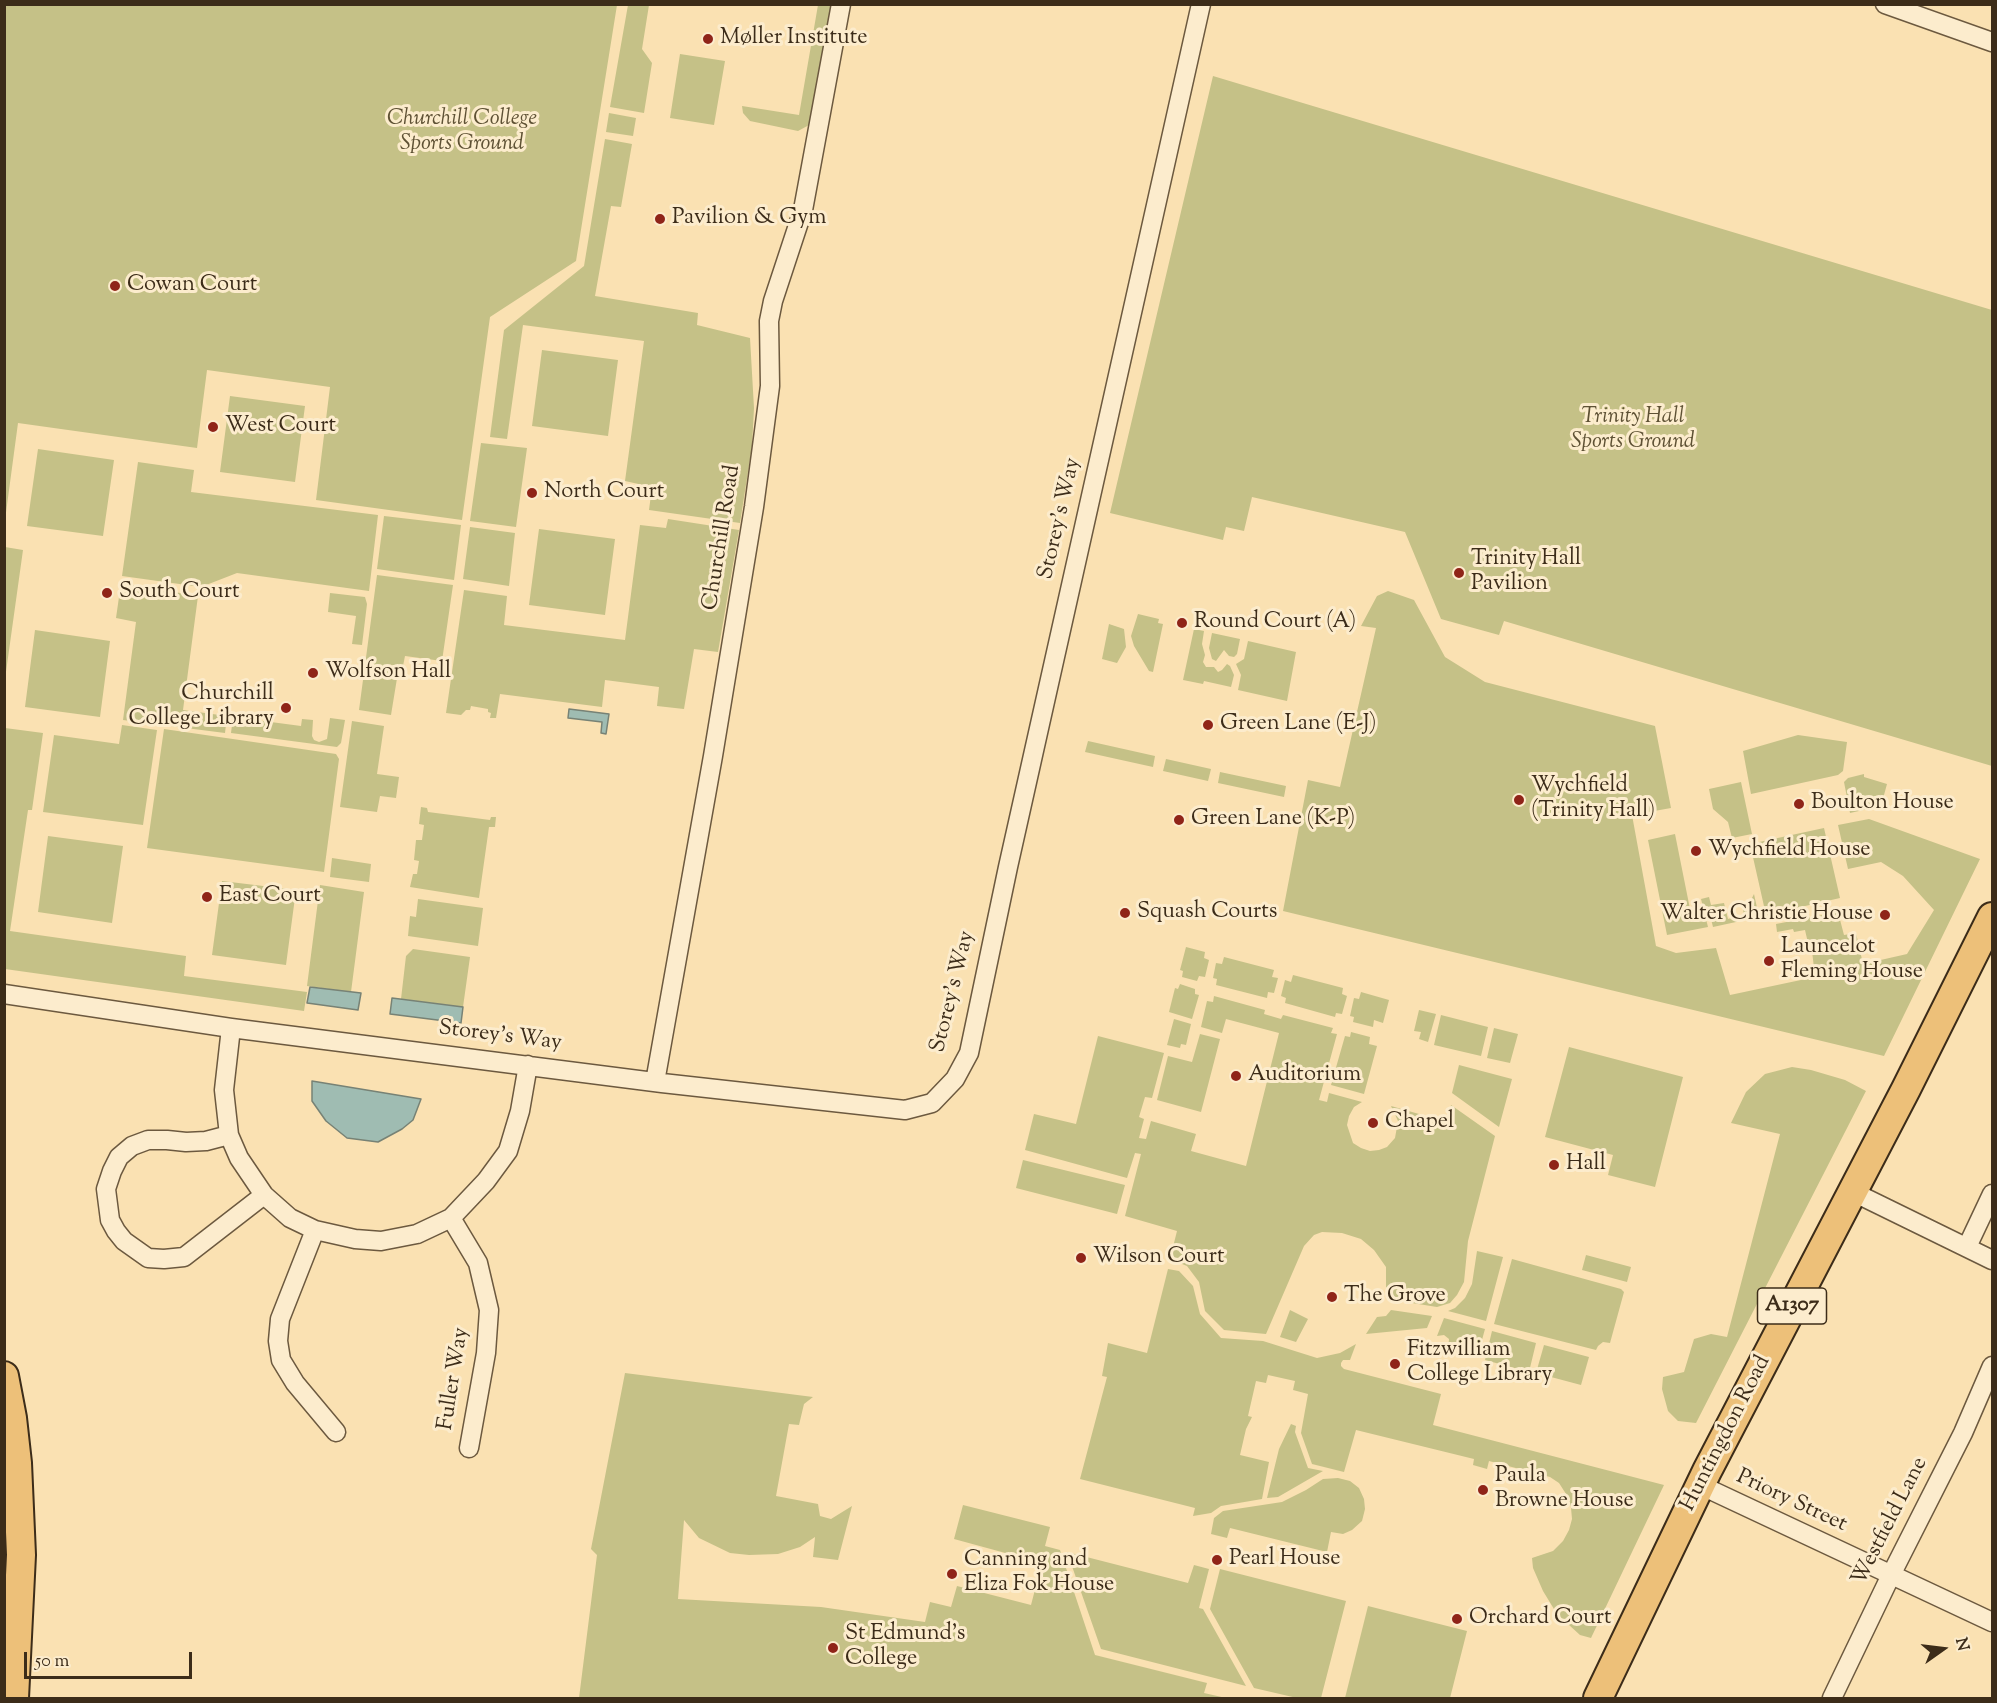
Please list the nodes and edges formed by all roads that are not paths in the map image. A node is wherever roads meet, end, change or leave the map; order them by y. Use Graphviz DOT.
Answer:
graph roads {
  1 [pos="841,4"];
  2 [pos="1201,4"];
  3 [pos="1885,4"];
  4 [pos="1992,42"];
  5 [pos="1992,917"];
  6 [pos="1985,951"];
  7 [pos="4,994"];
  8 [pos="231,1028"];
  9 [pos="528,1065"];
  10 [pos="655,1082"];
  11 [pos="229,1135"];
  12 [pos="1851,1191"];
  13 [pos="1992,1194"];
  14 [pos="264,1195"];
  15 [pos="451,1218"];
  16 [pos="315,1230"];
  17 [pos="1967,1247"];
  18 [pos="1992,1260"];
  19 [pos="1992,1366"];
  20 [pos="4,1376"];
  21 [pos="1984,1404"];
  22 [pos="336,1432"];
  23 [pos="469,1448"];
  24 [pos="1700,1485"];
  25 [pos="1891,1575"];
  26 [pos="1992,1622"];
  27 [pos="14,1698"];
  28 [pos="1598,1698"];
  29 [pos="1832,1698"];
  1 -- 10 [label="street, Churchill Road"];
  2 -- 10 [label="street, Storey's Way"];
  3 -- 4 [label="street"];
  5 -- 6 [label="main road, Huntingdon Road / A1307"];
  6 -- 12 [label="main road, Huntingdon Road / A1307"];
  7 -- 8 [label="street, Storey's Way"];
  8 -- 9 [label="street, Storey's Way"];
  8 -- 11 [label="street"];
  9 -- 10 [label="street, Storey's Way"];
  9 -- 15 [label="street"];
  11 -- 14 [label="street"];
  11 -- 14 [label="street"];
  12 -- 17 [label="street"];
  12 -- 24 [label="main road, Huntingdon Road / A1307"];
  13 -- 17 [label="street"];
  14 -- 16 [label="street"];
  15 -- 16 [label="street"];
  15 -- 23 [label="street, Fuller Way"];
  16 -- 22 [label="street"];
  17 -- 18 [label="street"];
  19 -- 21 [label="street, Westfield Lane"];
  20 -- 27 [label="main road"];
  21 -- 25 [label="street, Westfield Lane"];
  24 -- 25 [label="street, Priory Street"];
  24 -- 28 [label="main road, Huntingdon Road / A1307"];
  25 -- 26 [label="street, Priory Street"];
  25 -- 29 [label="street, Westfield Lane"];
}
